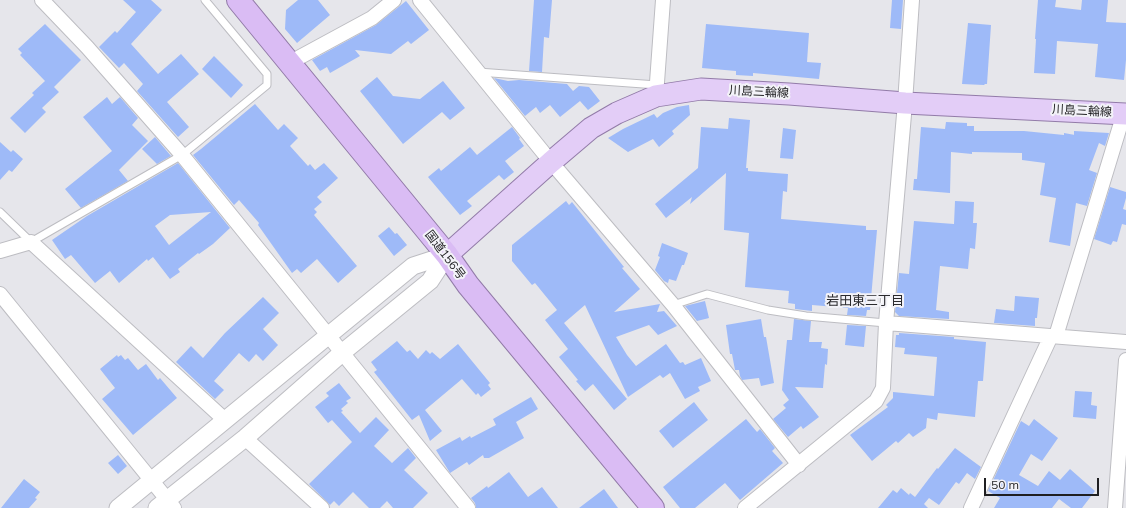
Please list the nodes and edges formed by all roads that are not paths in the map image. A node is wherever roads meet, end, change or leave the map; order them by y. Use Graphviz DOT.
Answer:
graph roads {
  1 [pos="42,0"];
  2 [pos="205,0"];
  3 [pos="238,0"];
  4 [pos="394,0"];
  5 [pos="420,0"];
  6 [pos="663,0"];
  7 [pos="912,0"];
  8 [pos="289,63"];
  9 [pos="478,72"];
  10 [pos="656,91"];
  11 [pos="905,103"];
  12 [pos="1125,114"];
  13 [pos="182,155"];
  14 [pos="551,162"];
  15 [pos="0,212"];
  16 [pos="31,242"];
  17 [pos="0,251"];
  18 [pos="447,255"];
  19 [pos="0,294"];
  20 [pos="673,305"];
  21 [pos="886,323"];
  22 [pos="329,334"];
  23 [pos="1054,336"];
  24 [pos="1126,342"];
  25 [pos="343,352"];
  26 [pos="1126,360"];
  27 [pos="225,420"];
  28 [pos="245,438"];
  29 [pos="799,465"];
  30 [pos="152,480"];
  31 [pos="166,505"];
  32 [pos="118,508"];
  33 [pos="322,508"];
  34 [pos="468,508"];
  35 [pos="653,508"];
  36 [pos="745,508"];
  37 [pos="971,508"];
  38 [pos="1115,508"];
  1 -- 13 [label="street"];
  2 -- 13 [label="lane"];
  3 -- 8 [label="highway, 国道156号"];
  4 -- 8 [label="street"];
  5 -- 9 [label="street"];
  6 -- 10 [label="street"];
  7 -- 11 [label="street"];
  8 -- 18 [label="highway, 国道156号"];
  9 -- 10 [label="lane"];
  9 -- 14 [label="street"];
  10 -- 11 [label="main road, 川島三輪線"];
  10 -- 14 [label="main road, 川島三輪線"];
  11 -- 12 [label="main road, 川島三輪線"];
  11 -- 21 [label="street"];
  12 -- 23 [label="street"];
  13 -- 16 [label="lane"];
  13 -- 22 [label="street"];
  14 -- 18 [label="main road, 川島三輪線"];
  14 -- 20 [label="street"];
  15 -- 16 [label="lane"];
  16 -- 17 [label="street"];
  16 -- 27 [label="street"];
  18 -- 22 [label="street"];
  18 -- 25 [label="street"];
  18 -- 35 [label="highway, 国道156号"];
  19 -- 30 [label="street"];
  20 -- 21 [label="lane"];
  20 -- 29 [label="street"];
  21 -- 23 [label="street"];
  21 -- 29 [label="street"];
  22 -- 25 [label="street"];
  22 -- 27 [label="street"];
  23 -- 24 [label="street"];
  23 -- 37 [label="street"];
  25 -- 28 [label="street"];
  25 -- 34 [label="street"];
  26 -- 38 [label="street"];
  27 -- 30 [label="street"];
  28 -- 31 [label="street"];
  28 -- 33 [label="street"];
  29 -- 36 [label="street"];
  30 -- 31 [label="street"];
  30 -- 32 [label="street"];
}
